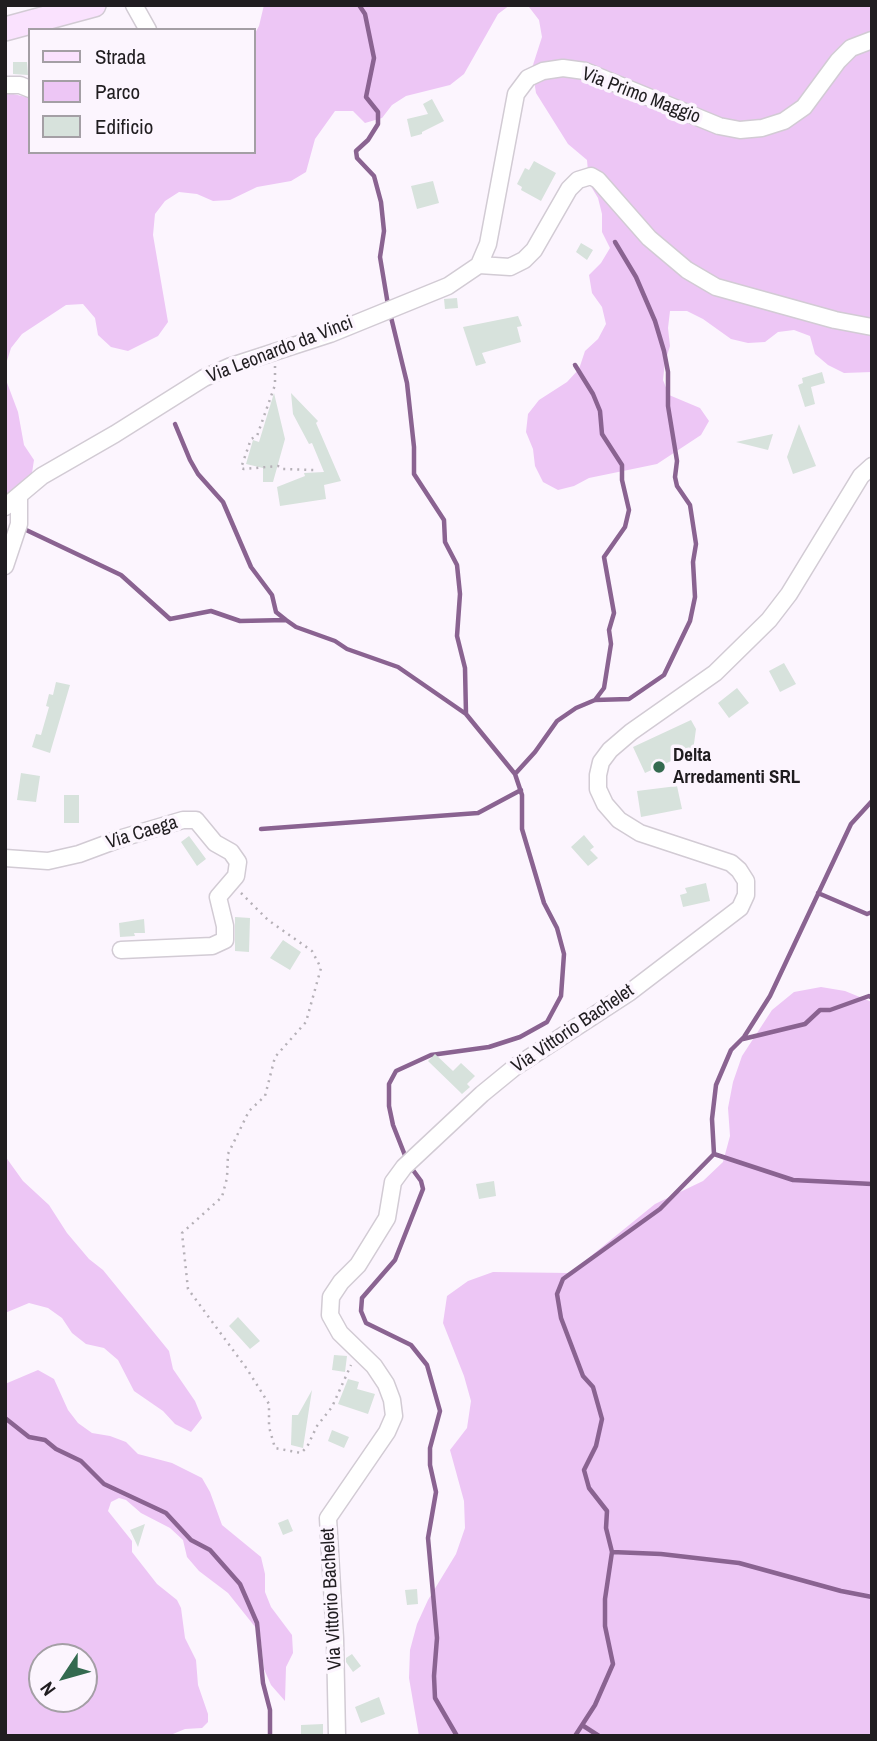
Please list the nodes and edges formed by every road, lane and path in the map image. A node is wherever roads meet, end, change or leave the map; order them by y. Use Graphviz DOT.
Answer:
graph roads {
  1 [pos="94,5"];
  2 [pos="134,5"];
  3 [pos="60,10"];
  4 [pos="147,28"];
  5 [pos="5,29"];
  6 [pos="872,40"];
  7 [pos="5,85"];
  8 [pos="28,88"];
  9 [pos="479,265"];
  10 [pos="872,327"];
  11 [pos="273,352"];
  12 [pos="872,466"];
  13 [pos="314,470"];
  14 [pos="19,496"];
  15 [pos="5,507"];
  16 [pos="5,566"];
  17 [pos="5,858"];
  18 [pos="232,883"];
  19 [pos="121,950"];
  20 [pos="353,1345"];
  21 [pos="337,1736"];
  1 -- 3 [label="main road"];
  2 -- 4 [label="street"];
  3 -- 5 [label="main road"];
  6 -- 9 [label="street, Via Primo Maggio"];
  7 -- 8 [label="street"];
  9 -- 10 [label="street"];
  9 -- 11 [label="street, Via Leonardo da Vinci"];
  11 -- 13 [label="path"];
  11 -- 14 [label="street, Via Leonardo da Vinci"];
  12 -- 20 [label="street, Via Vittorio Bachelet"];
  14 -- 15 [label="street"];
  14 -- 16 [label="street"];
  17 -- 18 [label="street, Via Caega"];
  18 -- 19 [label="street, Via Caega"];
  18 -- 20 [label="path"];
  20 -- 21 [label="street, Via Vittorio Bachelet"];
}
